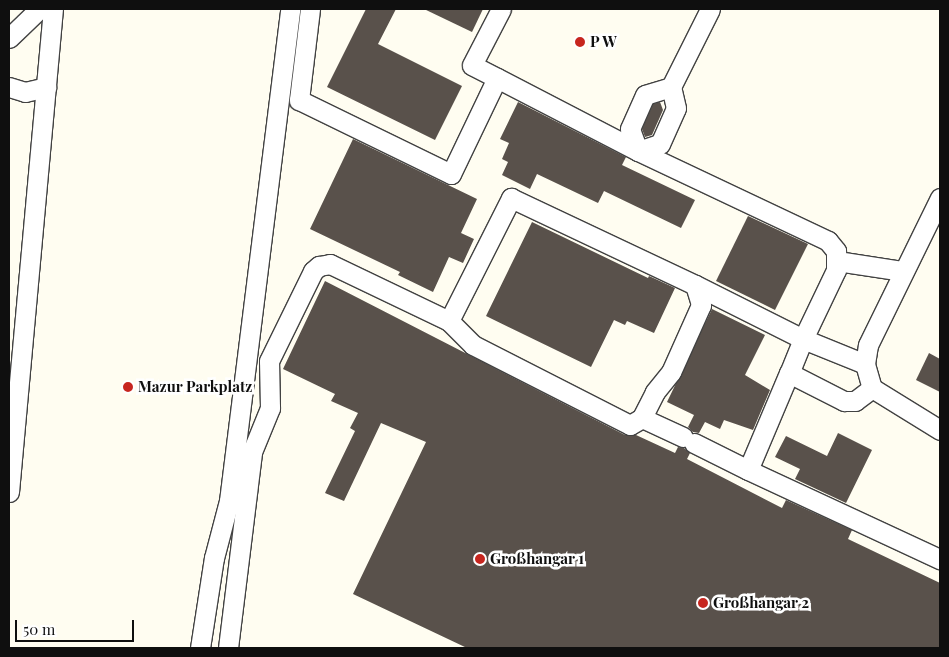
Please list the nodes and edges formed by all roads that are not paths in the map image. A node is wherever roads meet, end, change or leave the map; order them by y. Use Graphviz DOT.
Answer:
graph roads {
  1 [pos="39,9"];
  2 [pos="53,9"];
  3 [pos="290,9"];
  4 [pos="310,9"];
  5 [pos="501,9"];
  6 [pos="710,9"];
  7 [pos="9,38"];
  8 [pos="497,78"];
  9 [pos="9,87"];
  10 [pos="46,87"];
  11 [pos="671,87"];
  12 [pos="638,151"];
  13 [pos="940,198"];
  14 [pos="837,261"];
  15 [pos="903,271"];
  16 [pos="695,285"];
  17 [pos="449,321"];
  18 [pos="803,339"];
  19 [pos="865,364"];
  20 [pos="788,373"];
  21 [pos="872,388"];
  22 [pos="642,418"];
  23 [pos="940,430"];
  24 [pos="748,470"];
  25 [pos="9,492"];
  26 [pos="940,558"];
  27 [pos="200,648"];
  28 [pos="228,648"];
  1 -- 7 [label="street"];
  2 -- 10 [label="street"];
  3 -- 27 [label="street"];
  4 -- 8 [label="street"];
  5 -- 8 [label="street"];
  6 -- 11 [label="street"];
  8 -- 12 [label="street"];
  9 -- 10 [label="street"];
  10 -- 25 [label="street"];
  11 -- 12 [label="street"];
  11 -- 12 [label="street"];
  12 -- 14 [label="street"];
  13 -- 15 [label="street"];
  14 -- 15 [label="street"];
  14 -- 18 [label="street"];
  15 -- 19 [label="street"];
  16 -- 17 [label="street"];
  16 -- 18 [label="street"];
  16 -- 22 [label="street"];
  17 -- 22 [label="street"];
  17 -- 28 [label="street"];
  18 -- 19 [label="street"];
  18 -- 20 [label="street"];
  19 -- 21 [label="street"];
  20 -- 21 [label="street"];
  20 -- 24 [label="street"];
  21 -- 23 [label="street"];
  22 -- 24 [label="street"];
  24 -- 26 [label="street"];
}
